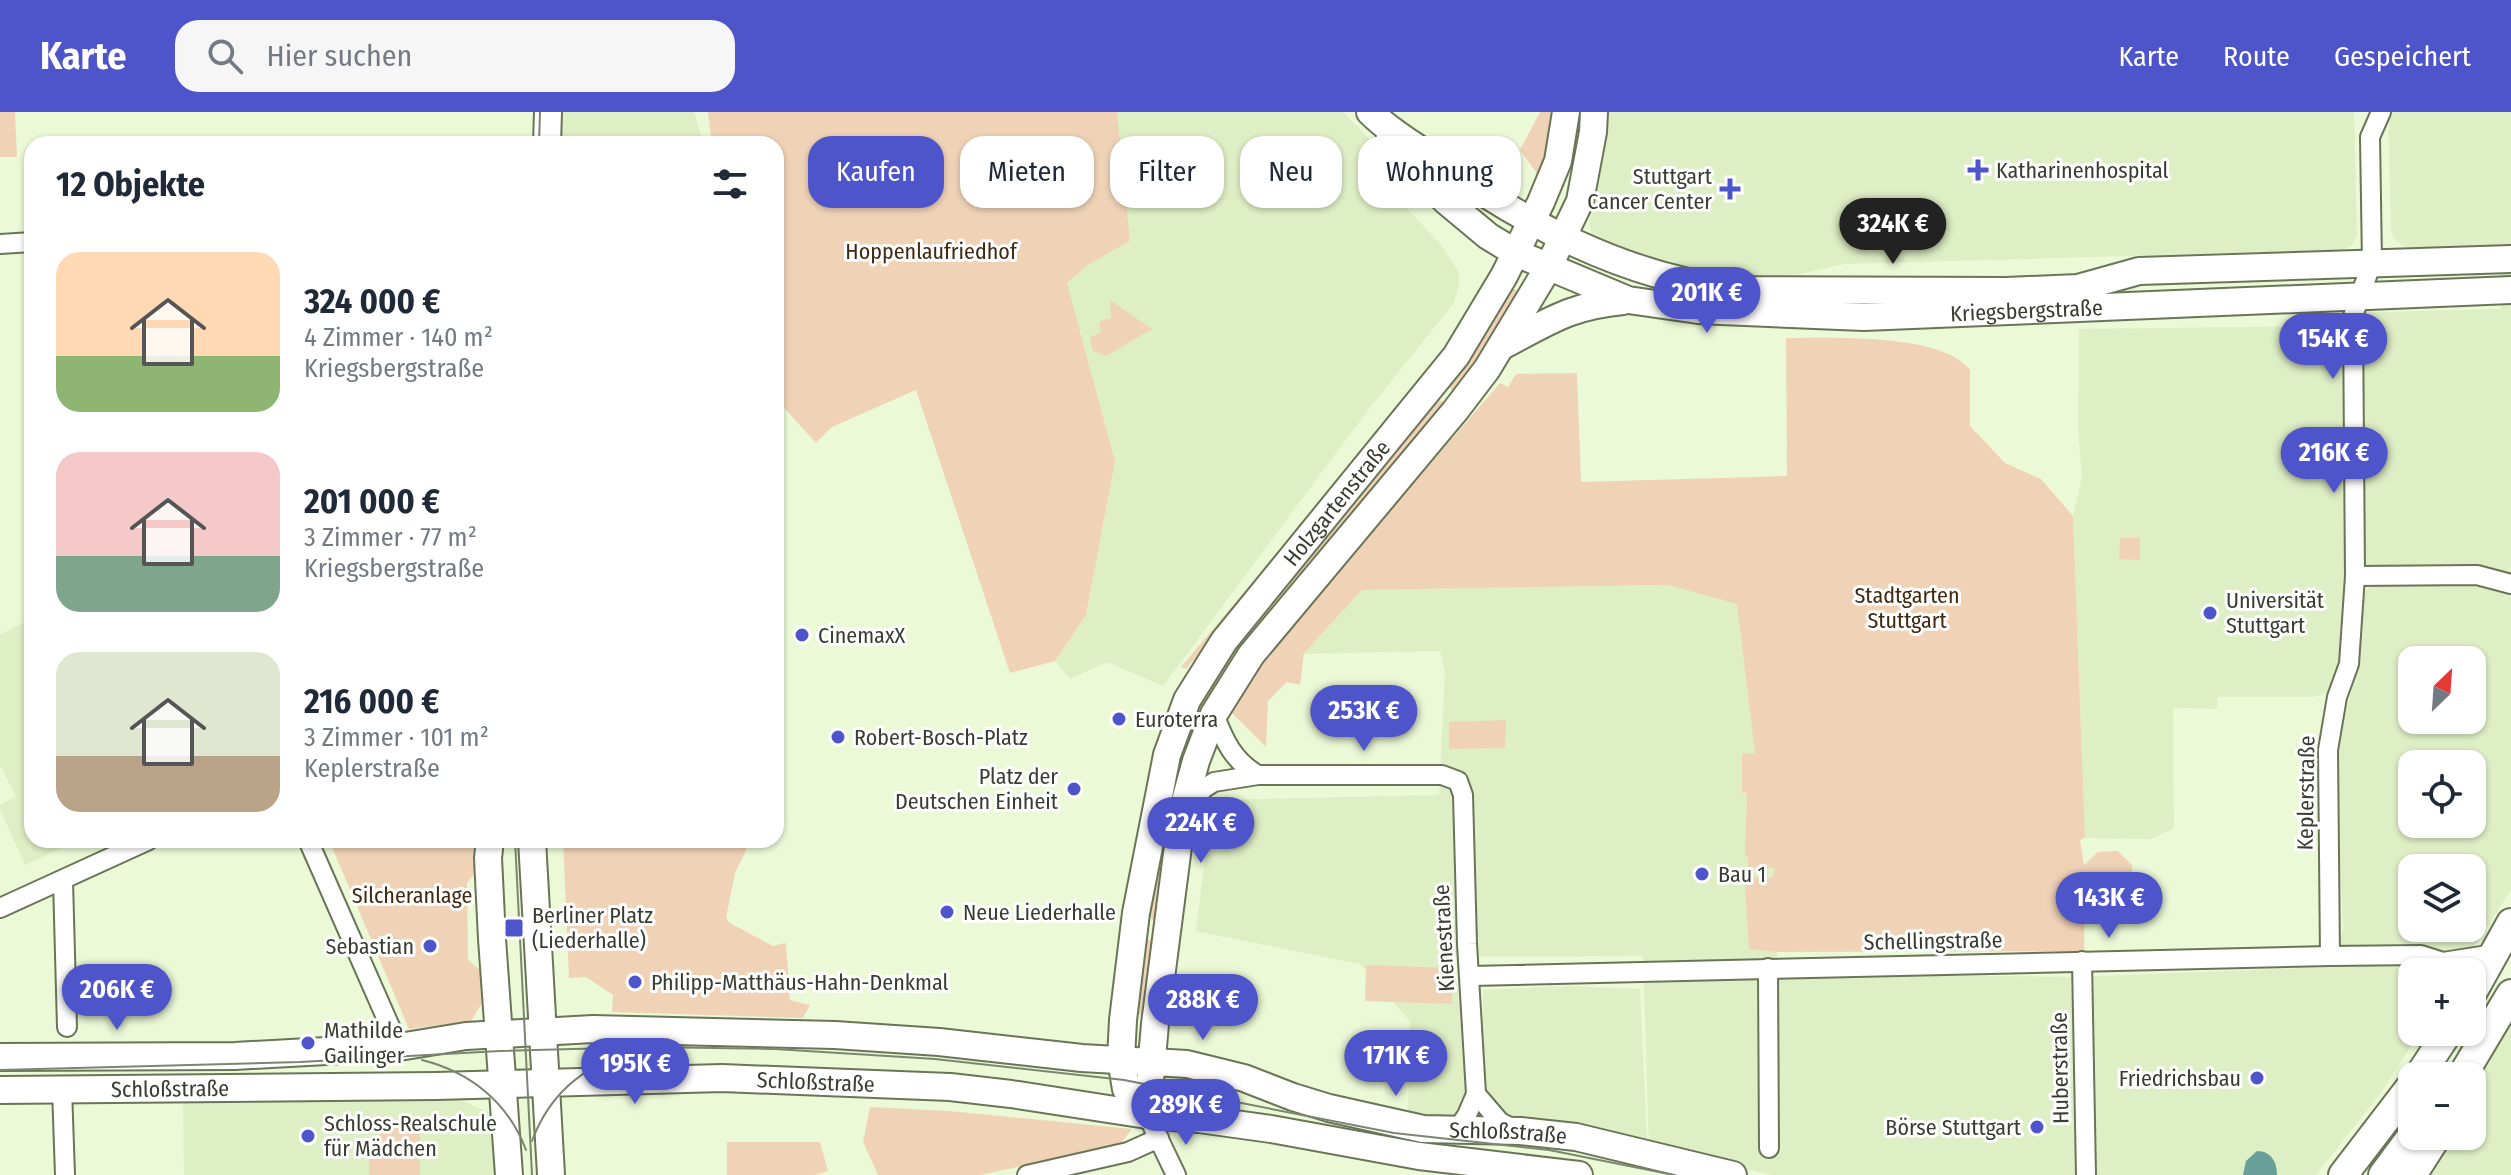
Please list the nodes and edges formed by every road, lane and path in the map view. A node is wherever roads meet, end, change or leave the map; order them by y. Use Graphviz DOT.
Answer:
graph roads {
  1 [pos="531,112"];
  2 [pos="548,112"];
  3 [pos="1566,112"];
  4 [pos="1594,112"];
  5 [pos="2381,112"];
  6 [pos="1377,120"];
  7 [pos="531,136"];
  8 [pos="547,136"];
  9 [pos="1532,222"];
  10 [pos="1563,239"];
  11 [pos="24,242"];
  12 [pos="0,244"];
  13 [pos="1516,253"];
  14 [pos="2511,259"];
  15 [pos="2372,262"];
  16 [pos="1548,268"];
  17 [pos="2511,290"];
  18 [pos="2359,296"];
  19 [pos="1628,300"];
  20 [pos="1501,347"];
  21 [pos="1428,393"];
  22 [pos="1455,411"];
  23 [pos="2355,576"];
  24 [pos="2511,584"];
  25 [pos="1187,700"];
  26 [pos="1214,714"];
  27 [pos="1258,775"];
  28 [pos="1183,808"];
  29 [pos="132,848"];
  30 [pos="312,848"];
  31 [pos="489,848"];
  32 [pos="532,848"];
  33 [pos="63,881"];
  34 [pos="0,908"];
  35 [pos="1136,913"];
  36 [pos="1170,917"];
  37 [pos="2511,923"];
  38 [pos="2494,954"];
  39 [pos="2330,956"];
  40 [pos="2427,958"];
  41 [pos="2479,958"];
  42 [pos="2082,961"];
  43 [pos="1768,968"];
  44 [pos="2486,968"];
  45 [pos="1471,976"];
  46 [pos="2511,994"];
  47 [pos="67,1027"];
  48 [pos="543,1032"];
  49 [pos="499,1035"];
  50 [pos="399,1047"];
  51 [pos="0,1057"];
  52 [pos="1121,1059"];
  53 [pos="1152,1061"];
  54 [pos="2470,1062"];
  55 [pos="547,1083"];
  56 [pos="503,1085"];
  57 [pos="62,1089"];
  58 [pos="0,1090"];
  59 [pos="1476,1094"];
  60 [pos="2398,1103"];
  61 [pos="1153,1127"];
  62 [pos="1457,1130"];
  63 [pos="1520,1131"];
  64 [pos="1769,1148"];
  65 [pos="2402,1150"];
  66 [pos="2428,1150"];
  67 [pos="1479,1168"];
  68 [pos="65,1175"];
  69 [pos="509,1175"];
  70 [pos="551,1175"];
  71 [pos="1027,1175"];
  72 [pos="1176,1175"];
  73 [pos="1579,1175"];
  74 [pos="1733,1175"];
  75 [pos="2086,1175"];
  76 [pos="2343,1175"];
  77 [pos="2383,1175"];
  78 [pos="2412,1175"];
  1 -- 7 [label="main road"];
  2 -- 8 [label="main road"];
  3 -- 9 [label="main road, Holzgartenstraße"];
  4 -- 10 [label="main road, Holzgartenstraße"];
  5 -- 15 [label="street, Keplerstraße"];
  6 -- 9 [label="main road, Kriegsbergstraße"];
  6 -- 13 [label="main road, Kriegsbergstraße"];
  9 -- 10 [label="main road, Kriegsbergstraße"];
  9 -- 13 [label="main road, Holzgartenstraße"];
  10 -- 15 [label="main road, Kriegsbergstraße"];
  10 -- 16 [label="main road, Holzgartenstraße"];
  11 -- 12 [label="street"];
  13 -- 16 [label="main road, Kriegsbergstraße"];
  13 -- 21 [label="main road, Holzgartenstraße"];
  14 -- 15 [label="main road, Kriegsbergstraße"];
  15 -- 18 [label="street, Keplerstraße"];
  16 -- 19 [label="main road, Kriegsbergstraße"];
  16 -- 20 [label="main road, Holzgartenstraße"];
  17 -- 18 [label="main road, Kriegsbergstraße"];
  18 -- 19 [label="main road, Kriegsbergstraße"];
  18 -- 23 [label="street, Keplerstraße"];
  19 -- 20 [label="main road"];
  20 -- 22 [label="main road, Holzgartenstraße"];
  21 -- 22 [label="main road"];
  21 -- 25 [label="main road, Holzgartenstraße"];
  22 -- 26 [label="main road, Holzgartenstraße"];
  23 -- 24 [label="street"];
  23 -- 39 [label="street, Keplerstraße"];
  25 -- 26 [label="main road"];
  25 -- 35 [label="main road, Holzgartenstraße"];
  26 -- 27 [label="street"];
  26 -- 28 [label="main road, Holzgartenstraße"];
  27 -- 28 [label="street"];
  27 -- 45 [label="street, Kienestraße"];
  28 -- 36 [label="main road, Holzgartenstraße"];
  29 -- 33 [label="street"];
  30 -- 50 [label="street"];
  31 -- 49 [label="main road"];
  32 -- 48 [label="main road"];
  33 -- 34 [label="street"];
  33 -- 47 [label="street"];
  35 -- 36 [label="main road"];
  35 -- 52 [label="main road, Holzgartenstraße"];
  36 -- 53 [label="main road, Holzgartenstraße"];
  37 -- 38 [label="main road"];
  38 -- 41 [label="street, Schellingstraße"];
  38 -- 44 [label="main road"];
  39 -- 40 [label="street, Schellingstraße"];
  39 -- 42 [label="street, Schellingstraße"];
  42 -- 43 [label="street, Schellingstraße"];
  42 -- 75 [label="street, Huberstraße"];
  43 -- 45 [label="street, Schellingstraße"];
  43 -- 64 [label="street"];
  45 -- 59 [label="street, Kienestraße"];
  46 -- 54 [label="main road"];
  48 -- 49 [label="main road, Schloßstraße"];
  48 -- 52 [label="main road, Schloßstraße"];
  48 -- 55 [label="main road"];
  49 -- 50 [label="main road, Schloßstraße"];
  49 -- 56 [label="main road"];
  50 -- 51 [label="main road, Schloßstraße"];
  52 -- 53 [label="main road, Schloßstraße"];
  52 -- 61 [label="main road"];
  53 -- 61 [label="main road, Holzgartenstraße"];
  53 -- 62 [label="main road, Schloßstraße"];
  55 -- 56 [label="main road, Schloßstraße"];
  55 -- 61 [label="main road, Schloßstraße"];
  55 -- 70 [label="main road"];
  56 -- 57 [label="main road, Schloßstraße"];
  56 -- 69 [label="main road"];
  57 -- 58 [label="main road, Schloßstraße"];
  57 -- 68 [label="street"];
  59 -- 62 [label="street"];
  59 -- 63 [label="street"];
  60 -- 76 [label="main road"];
  61 -- 67 [label="main road, Schloßstraße"];
  61 -- 71 [label="street"];
  61 -- 72 [label="street"];
  62 -- 63 [label="main road, Schloßstraße"];
  63 -- 74 [label="main road, Schloßstraße"];
  65 -- 77 [label="main road"];
  66 -- 78 [label="main road"];
  67 -- 73 [label="main road, Schloßstraße"];
}
